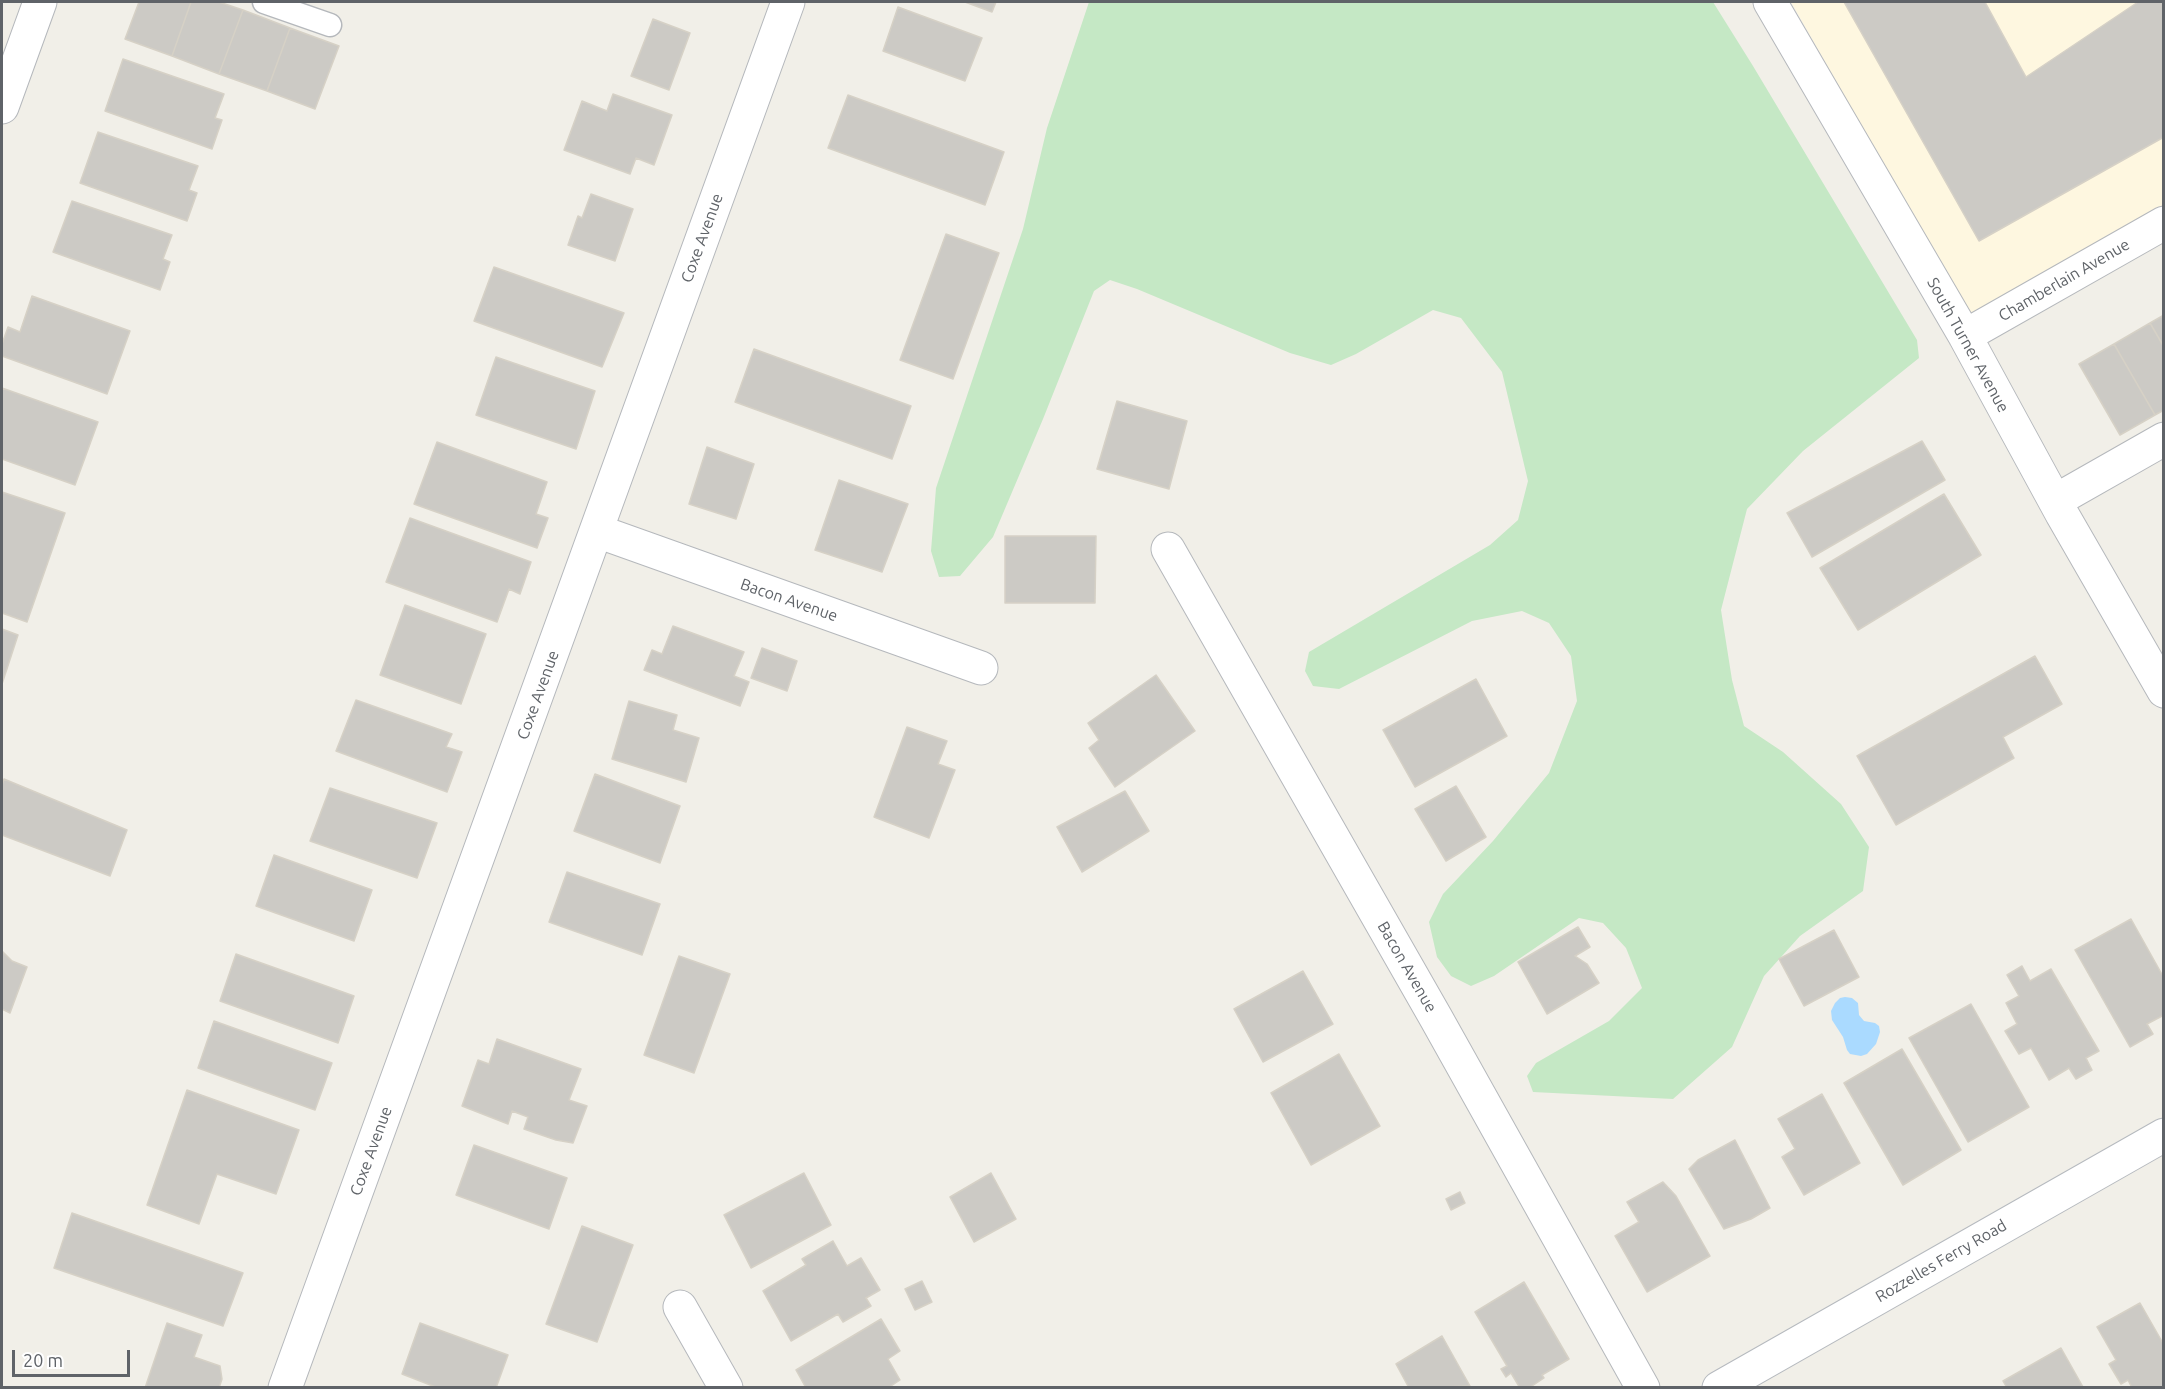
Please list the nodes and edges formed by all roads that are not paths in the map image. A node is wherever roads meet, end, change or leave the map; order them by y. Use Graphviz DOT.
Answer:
graph roads {
  1 [pos="40,2"];
  2 [pos="264,2"];
  3 [pos="788,2"];
  4 [pos="1770,2"];
  5 [pos="330,25"];
  6 [pos="2,107"];
  7 [pos="2163,223"];
  8 [pos="1965,336"];
  9 [pos="2163,440"];
  10 [pos="2055,501"];
  11 [pos="597,531"];
  12 [pos="1168,549"];
  13 [pos="981,668"];
  14 [pos="2163,691"];
  15 [pos="2163,1135"];
  16 [pos="680,1307"];
  17 [pos="285,1388"];
  18 [pos="726,1388"];
  19 [pos="1643,1388"];
  20 [pos="1719,1388"];
  1 -- 6 [label="street"];
  2 -- 5 [label="lane"];
  3 -- 11 [label="street, Coxe Avenue"];
  4 -- 8 [label="street, South Turner Avenue"];
  7 -- 8 [label="street, Chamberlain Avenue"];
  8 -- 10 [label="street, South Turner Avenue"];
  9 -- 10 [label="street"];
  10 -- 14 [label="street, South Turner Avenue"];
  11 -- 13 [label="street, Bacon Avenue"];
  11 -- 17 [label="street, Coxe Avenue"];
  12 -- 19 [label="street, Bacon Avenue"];
  15 -- 20 [label="street, Rozzelles Ferry Road"];
  16 -- 18 [label="street"];
}
